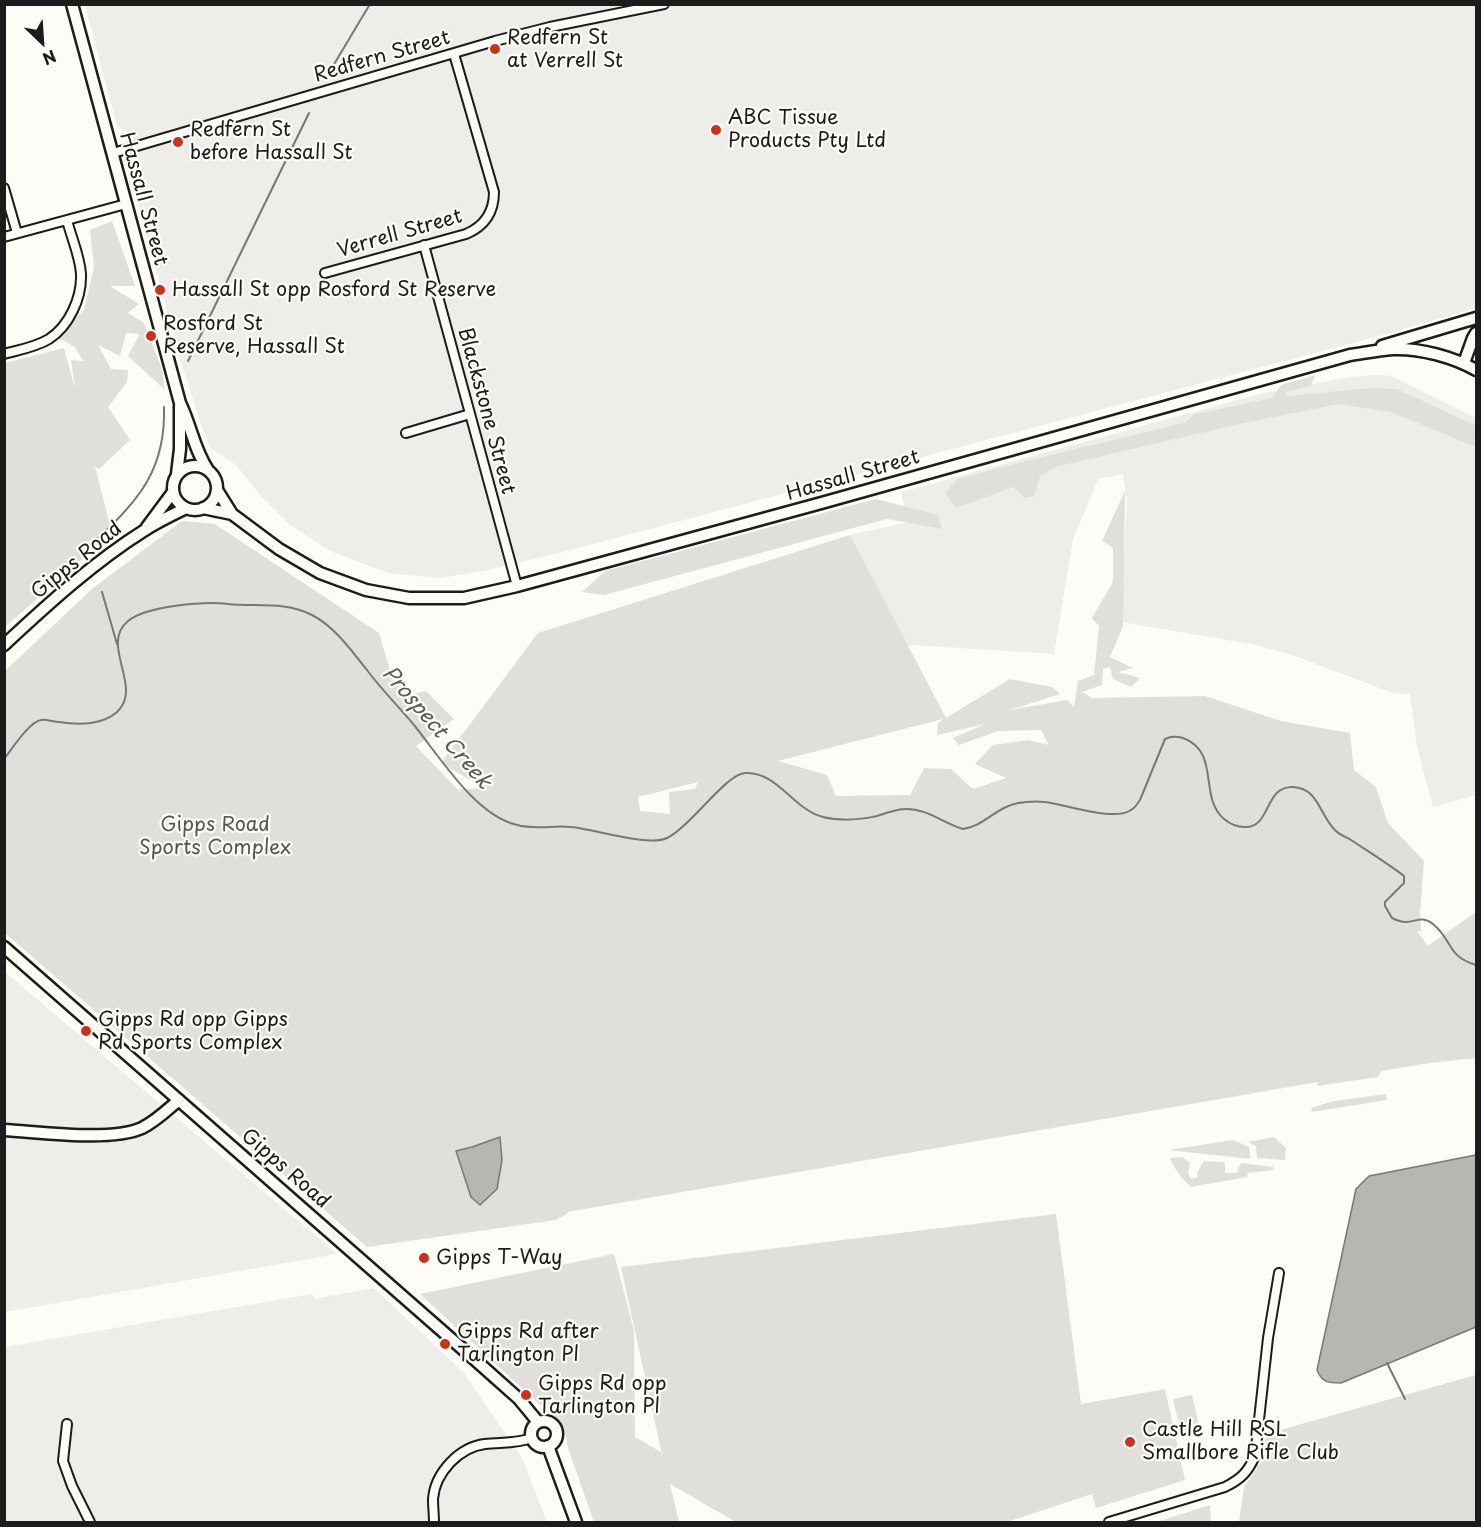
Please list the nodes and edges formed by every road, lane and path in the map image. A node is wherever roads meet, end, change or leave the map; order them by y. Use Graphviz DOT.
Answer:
graph roads {
  1 [pos="72,4"];
  2 [pos="664,4"];
  3 [pos="454,54"];
  4 [pos="112,153"];
  5 [pos="4,188"];
  6 [pos="126,204"];
  7 [pos="67,220"];
  8 [pos="17,233"];
  9 [pos="4,237"];
  10 [pos="424,245"];
  11 [pos="325,273"];
  12 [pos="1476,318"];
  13 [pos="1476,333"];
  14 [pos="4,354"];
  15 [pos="1350,355"];
  16 [pos="1464,363"];
  17 [pos="1476,370"];
  18 [pos="180,403"];
  19 [pos="470,414"];
  20 [pos="406,433"];
  21 [pos="208,470"];
  22 [pos="177,474"];
  23 [pos="217,490"];
  24 [pos="173,492"];
  25 [pos="186,508"];
  26 [pos="203,508"];
  27 [pos="231,514"];
  28 [pos="145,530"];
  29 [pos="517,586"];
  30 [pos="4,645"];
  31 [pos="4,947"];
  32 [pos="179,1100"];
  33 [pos="4,1130"];
  34 [pos="1279,1273"];
  35 [pos="538,1422"];
  36 [pos="67,1424"];
  37 [pos="531,1438"];
  38 [pos="548,1446"];
  39 [pos="90,1522"];
  40 [pos="434,1522"];
  41 [pos="576,1522"];
  42 [pos="1109,1522"];
  1 -- 4 [label="main road, Hassall Street"];
  2 -- 3 [label="street, Redfern Street"];
  3 -- 4 [label="street, Redfern Street"];
  3 -- 10 [label="street, Verrell Street"];
  4 -- 6 [label="main road, Hassall Street"];
  5 -- 8 [label="street"];
  6 -- 7 [label="street"];
  6 -- 18 [label="main road, Hassall Street"];
  7 -- 8 [label="street"];
  7 -- 14 [label="street"];
  8 -- 9 [label="street"];
  10 -- 11 [label="street, Verrell Street"];
  10 -- 19 [label="street, Blackstone Street"];
  12 -- 15 [label="main road"];
  13 -- 16 [label="main road"];
  15 -- 16 [label="main road, Hassall Street"];
  15 -- 29 [label="main road, Hassall Street"];
  16 -- 17 [label="main road, Hassall Street"];
  18 -- 21 [label="main road, Hassall Street"];
  18 -- 22 [label="main road, Hassall Street"];
  19 -- 20 [label="street"];
  19 -- 29 [label="street, Blackstone Street"];
  21 -- 22 [label="main road"];
  21 -- 23 [label="main road"];
  22 -- 24 [label="main road"];
  23 -- 26 [label="main road"];
  23 -- 27 [label="main road, Hassall Street"];
  24 -- 25 [label="main road"];
  24 -- 28 [label="main road, Gipps Road"];
  25 -- 26 [label="main road"];
  25 -- 28 [label="main road, Gipps Road"];
  26 -- 27 [label="main road, Hassall Street"];
  27 -- 29 [label="main road, Hassall Street"];
  28 -- 30 [label="main road, Gipps Road"];
  31 -- 32 [label="main road, Gipps Road"];
  32 -- 33 [label="main road"];
  32 -- 35 [label="main road, Gipps Road"];
  34 -- 42 [label="street"];
  35 -- 37 [label="main road"];
  35 -- 38 [label="main road"];
  36 -- 39 [label="street"];
  37 -- 38 [label="main road"];
  37 -- 40 [label="street"];
  38 -- 41 [label="main road"];
}
